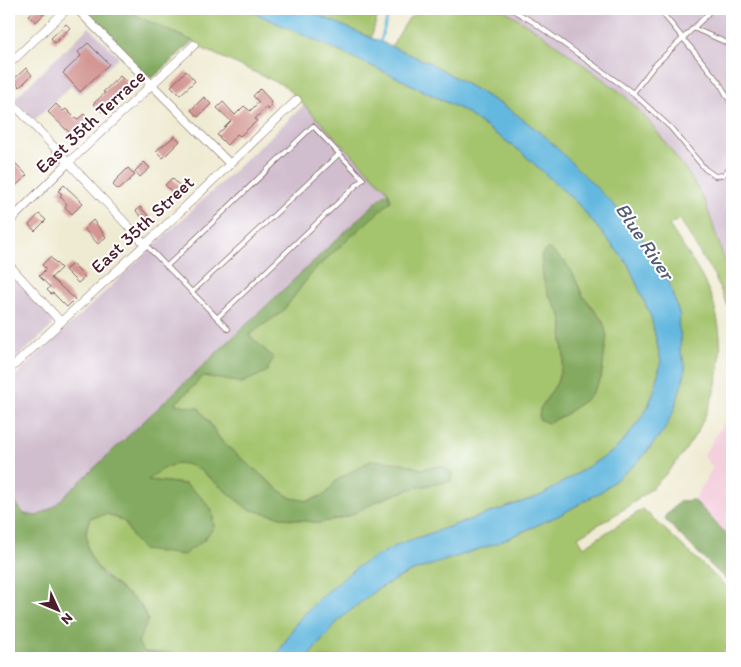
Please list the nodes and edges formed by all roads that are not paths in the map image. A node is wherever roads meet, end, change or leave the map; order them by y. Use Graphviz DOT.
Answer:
graph roads {
  1 [pos="68,9"];
  2 [pos="77,9"];
  3 [pos="511,9"];
  4 [pos="659,9"];
  5 [pos="711,9"];
  6 [pos="693,28"];
  7 [pos="683,37"];
  8 [pos="732,45"];
  9 [pos="194,46"];
  10 [pos="9,64"];
  11 [pos="152,84"];
  12 [pos="633,93"];
  13 [pos="9,100"];
  14 [pos="297,100"];
  15 [pos="732,105"];
  16 [pos="339,154"];
  17 [pos="68,163"];
  18 [pos="230,164"];
  19 [pos="732,166"];
  20 [pos="9,222"];
  21 [pos="145,244"];
  22 [pos="9,265"];
  23 [pos="167,266"];
  24 [pos="192,292"];
  25 [pos="217,318"];
  26 [pos="61,322"];
  27 [pos="228,329"];
  28 [pos="9,370"];
  29 [pos="732,650"];
  30 [pos="723,658"];
  1 -- 10 [label="street"];
  2 -- 11 [label="street"];
  3 -- 12 [label="lane"];
  4 -- 7 [label="lane"];
  5 -- 6 [label="lane"];
  6 -- 7 [label="lane"];
  6 -- 8 [label="lane"];
  7 -- 12 [label="lane"];
  7 -- 15 [label="lane"];
  9 -- 11 [label="street, East 35th Terrace"];
  11 -- 17 [label="street, East 35th Terrace"];
  11 -- 18 [label="street"];
  12 -- 19 [label="lane"];
  13 -- 17 [label="street"];
  14 -- 18 [label="street, East 35th Street"];
  16 -- 23 [label="lane"];
  16 -- 24 [label="lane"];
  16 -- 25 [label="lane"];
  17 -- 20 [label="street, East 35th Terrace"];
  17 -- 21 [label="street"];
  18 -- 21 [label="street, East 35th Street"];
  21 -- 23 [label="lane"];
  21 -- 26 [label="street, East 35th Street"];
  22 -- 26 [label="street"];
  23 -- 24 [label="lane"];
  24 -- 25 [label="lane"];
  25 -- 27 [label="lane"];
  26 -- 28 [label="street, East 35th Street"];
  29 -- 30 [label="lane"];
}
